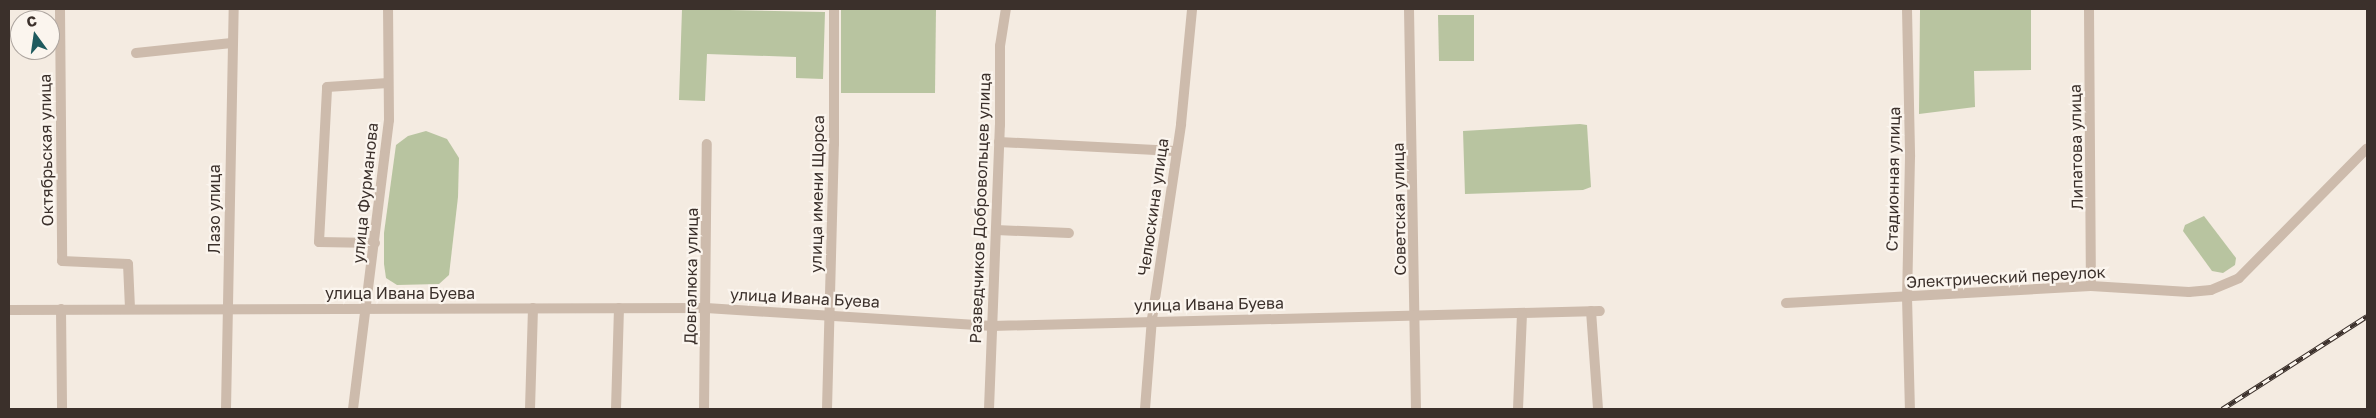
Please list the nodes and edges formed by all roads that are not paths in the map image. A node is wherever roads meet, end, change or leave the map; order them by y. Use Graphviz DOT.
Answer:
graph roads {
  1 [pos="60,9"];
  2 [pos="234,9"];
  3 [pos="388,9"];
  4 [pos="834,9"];
  5 [pos="1006,9"];
  6 [pos="1192,9"];
  7 [pos="1409,9"];
  8 [pos="1907,9"];
  9 [pos="2089,9"];
  10 [pos="231,43"];
  11 [pos="136,53"];
  12 [pos="388,82"];
  13 [pos="999,142"];
  14 [pos="707,144"];
  15 [pos="2367,148"];
  16 [pos="1175,150"];
  17 [pos="996,230"];
  18 [pos="1069,233"];
  19 [pos="375,243"];
  20 [pos="2091,286"];
  21 [pos="1906,296"];
  22 [pos="1786,304"];
  23 [pos="130,308"];
  24 [pos="228,308"];
  25 [pos="368,308"];
  26 [pos="533,308"];
  27 [pos="619,308"];
  28 [pos="706,308"];
  29 [pos="61,309"];
  30 [pos="9,310"];
  31 [pos="1522,313"];
  32 [pos="829,315"];
  33 [pos="1416,316"];
  34 [pos="1152,319"];
  35 [pos="992,326"];
  36 [pos="62,409"];
  37 [pos="226,409"];
  38 [pos="353,409"];
  39 [pos="530,409"];
  40 [pos="616,409"];
  41 [pos="704,409"];
  42 [pos="827,409"];
  43 [pos="989,409"];
  44 [pos="1145,409"];
  45 [pos="1416,409"];
  46 [pos="1518,409"];
  47 [pos="1598,409"];
  48 [pos="1910,409"];
  1 -- 23 [label="street, Октябрьская улица"];
  2 -- 10 [label="street, Лазо улица"];
  3 -- 12 [label="street, улица Фурманова"];
  4 -- 32 [label="street, улица имени Щорса"];
  5 -- 13 [label="street, Разведчиков Добровольцев улица"];
  6 -- 16 [label="street, Челюскина улица"];
  7 -- 33 [label="street, Советская улица"];
  8 -- 21 [label="street, Стадионная улица"];
  9 -- 20 [label="street, Липатова улица"];
  10 -- 11 [label="street"];
  10 -- 24 [label="street, Лазо улица"];
  12 -- 19 [label="street, улица Фурманова"];
  12 -- 19 [label="street"];
  13 -- 16 [label="street"];
  13 -- 17 [label="street, Разведчиков Добровольцев улица"];
  14 -- 28 [label="street, Довгалюка улица"];
  15 -- 20 [label="street, Электрический переулок"];
  16 -- 34 [label="street, Челюскина улица"];
  17 -- 18 [label="street"];
  17 -- 35 [label="street, Разведчиков Добровольцев улица"];
  19 -- 25 [label="street, улица Фурманова"];
  20 -- 21 [label="street, Электрический переулок"];
  21 -- 22 [label="street, Электрический переулок"];
  21 -- 48 [label="street, Стадионная улица"];
  23 -- 24 [label="street, улица Ивана Буева"];
  23 -- 29 [label="street, улица Ивана Буева"];
  24 -- 25 [label="street, улица Ивана Буева"];
  24 -- 37 [label="street, Лазо улица"];
  25 -- 26 [label="street, улица Ивана Буева"];
  25 -- 38 [label="street, улица Фурманова"];
  26 -- 27 [label="street, улица Ивана Буева"];
  26 -- 39 [label="street"];
  27 -- 28 [label="street, улица Ивана Буева"];
  27 -- 40 [label="street"];
  28 -- 32 [label="street, улица Ивана Буева"];
  28 -- 41 [label="street, Довгалюка улица"];
  29 -- 30 [label="street, улица Ивана Буева"];
  29 -- 36 [label="street"];
  31 -- 33 [label="street, улица Ивана Буева"];
  31 -- 46 [label="street"];
  31 -- 47 [label="street, улица Ивана Буева"];
  32 -- 35 [label="street, улица Ивана Буева"];
  32 -- 42 [label="street, улица имени Щорса"];
  33 -- 34 [label="street, улица Ивана Буева"];
  33 -- 45 [label="street, Советская улица"];
  34 -- 35 [label="street, улица Ивана Буева"];
  34 -- 44 [label="street, Челюскина улица"];
  35 -- 43 [label="street, Разведчиков Добровольцев улица"];
}
